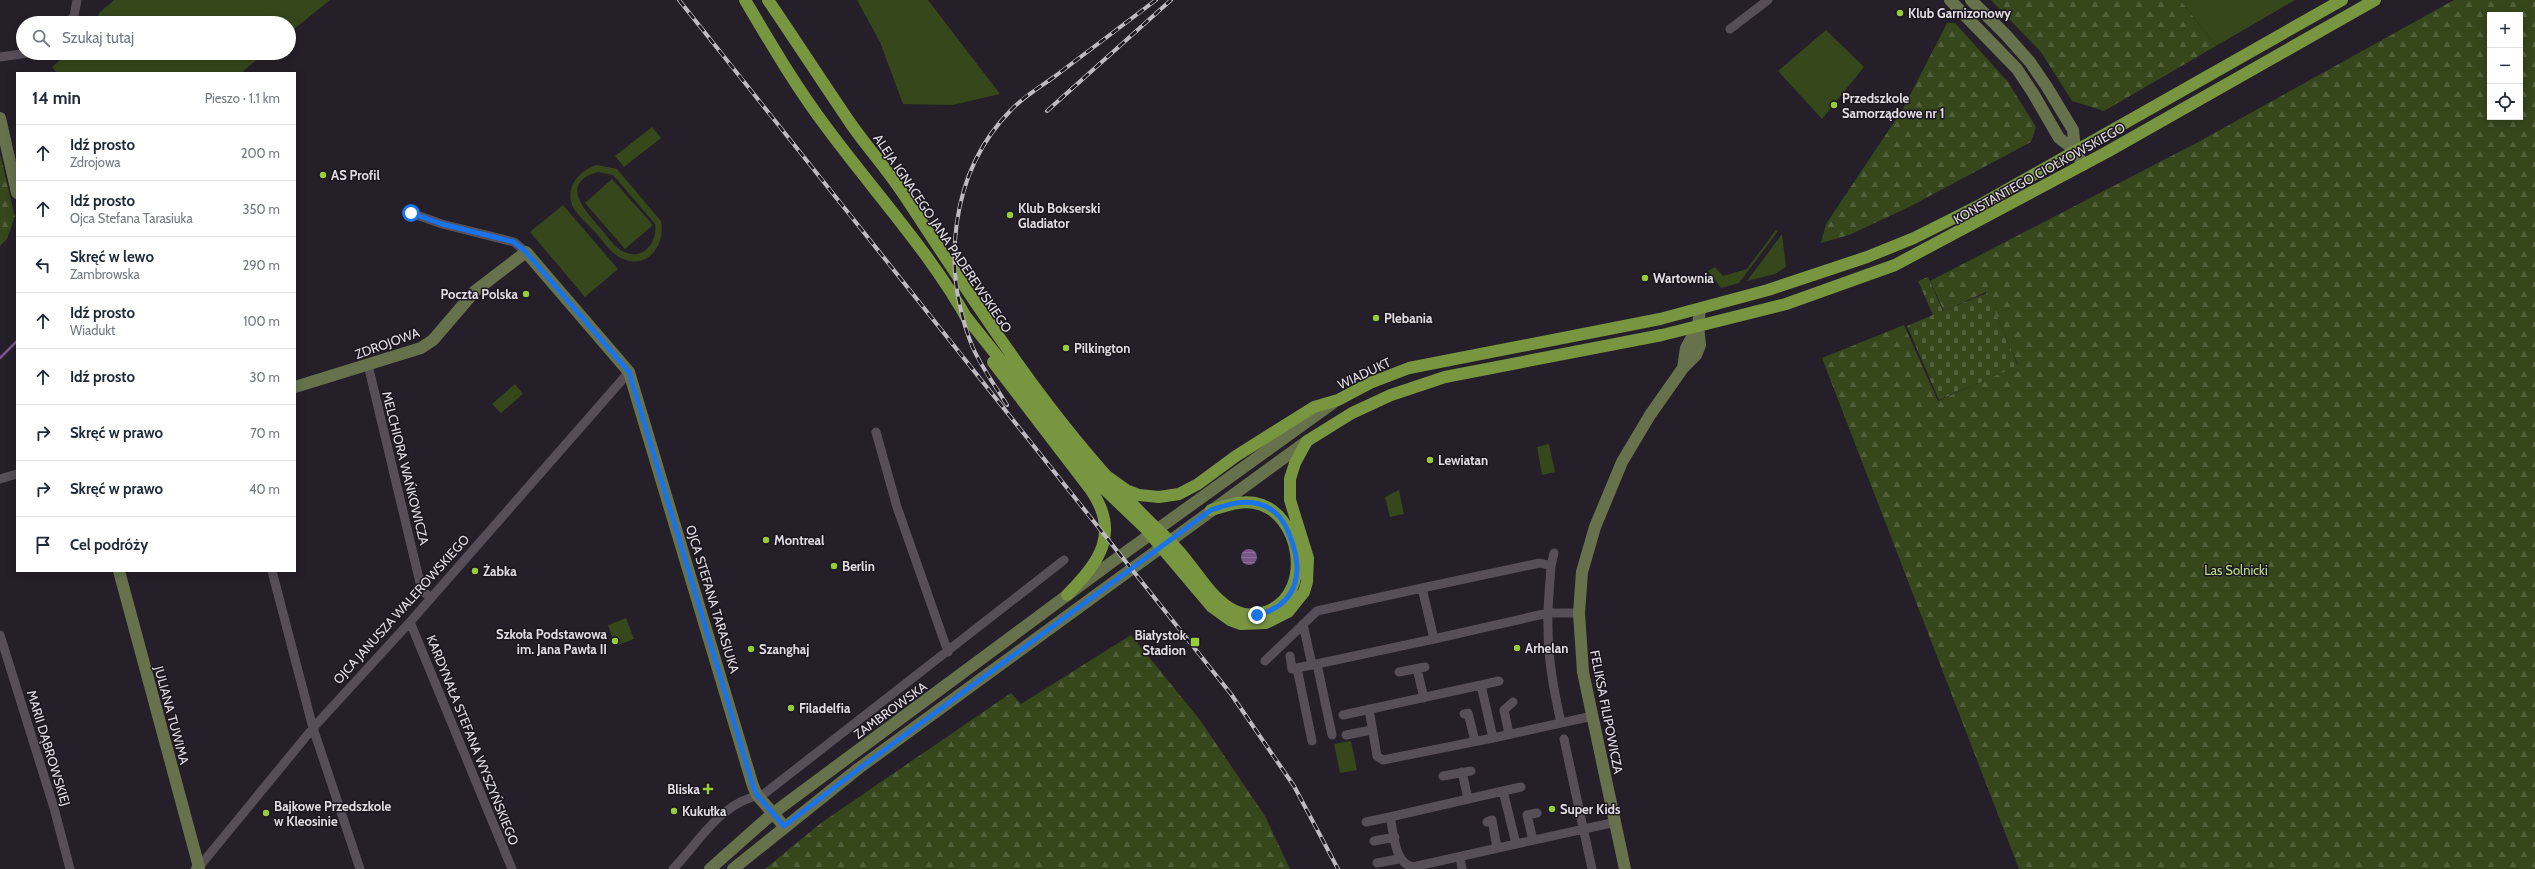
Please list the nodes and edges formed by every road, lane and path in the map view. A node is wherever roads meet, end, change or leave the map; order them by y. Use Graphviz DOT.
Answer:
graph roads {
  1 [pos="78,0"];
  2 [pos="745,0"];
  3 [pos="768,0"];
  4 [pos="1768,0"];
  5 [pos="1950,0"];
  6 [pos="1972,0"];
  7 [pos="2342,0"];
  8 [pos="2375,0"];
  9 [pos="74,16"];
  10 [pos="1730,29"];
  11 [pos="16,55"];
  12 [pos="0,57"];
  13 [pos="0,118"];
  14 [pos="2075,150"];
  15 [pos="2083,165"];
  16 [pos="16,189"];
  17 [pos="411,213"];
  18 [pos="1957,217"];
  19 [pos="1964,230"];
  20 [pos="526,252"];
  21 [pos="1700,309"];
  22 [pos="967,318"];
  23 [pos="1698,326"];
  24 [pos="368,365"];
  25 [pos="629,372"];
  26 [pos="296,388"];
  27 [pos="1338,400"];
  28 [pos="876,432"];
  29 [pos="1307,441"];
  30 [pos="16,474"];
  31 [pos="1105,475"];
  32 [pos="0,479"];
  33 [pos="1211,510"];
  34 [pos="1554,553"];
  35 [pos="1064,560"];
  36 [pos="1551,566"];
  37 [pos="119,572"];
  38 [pos="272,572"];
  39 [pos="1091,578"];
  40 [pos="1422,588"];
  41 [pos="1067,595"];
  42 [pos="430,598"];
  43 [pos="1548,613"];
  44 [pos="1579,613"];
  45 [pos="410,622"];
  46 [pos="1303,624"];
  47 [pos="0,635"];
  48 [pos="1434,640"];
  49 [pos="948,652"];
  50 [pos="1290,656"];
  51 [pos="1265,661"];
  52 [pos="1314,664"];
  53 [pos="1297,668"];
  54 [pos="1399,672"];
  55 [pos="1499,681"];
  56 [pos="1481,685"];
  57 [pos="1424,698"];
  58 [pos="1513,702"];
  59 [pos="1369,709"];
  60 [pos="1464,714"];
  61 [pos="1342,715"];
  62 [pos="1593,716"];
  63 [pos="1561,722"];
  64 [pos="313,728"];
  65 [pos="1372,730"];
  66 [pos="1509,734"];
  67 [pos="1332,735"];
  68 [pos="1346,735"];
  69 [pos="1493,738"];
  70 [pos="1564,739"];
  71 [pos="1312,741"];
  72 [pos="1476,742"];
  73 [pos="1443,776"];
  74 [pos="1521,787"];
  75 [pos="1503,791"];
  76 [pos="757,795"];
  77 [pos="1468,799"];
  78 [pos="772,814"];
  79 [pos="1537,814"];
  80 [pos="1390,817"];
  81 [pos="1366,822"];
  82 [pos="1487,822"];
  83 [pos="1616,822"];
  84 [pos="784,826"];
  85 [pos="1584,830"];
  86 [pos="1395,837"];
  87 [pos="1533,840"];
  88 [pos="1374,841"];
  89 [pos="1516,844"];
  90 [pos="1497,848"];
  91 [pos="1460,857"];
  92 [pos="1400,859"];
  93 [pos="1377,863"];
  94 [pos="1444,865"];
  95 [pos="1423,867"];
  96 [pos="198,868"];
  97 [pos="70,869"];
  98 [pos="360,869"];
  99 [pos="512,869"];
  100 [pos="673,869"];
  101 [pos="710,869"];
  102 [pos="733,869"];
  103 [pos="1462,869"];
  104 [pos="1592,869"];
  105 [pos="1626,869"];
  1 -- 9 [label="street"];
  2 -- 22 [label="main road, ALEJA IGNACEGO JANA PADEREWSKIEGO"];
  3 -- 31 [label="main road, ALEJA IGNACEGO JANA PADEREWSKIEGO"];
  4 -- 10 [label="street"];
  5 -- 14 [label="main road"];
  6 -- 14 [label="main road"];
  7 -- 14 [label="main road, KONSTANTEGO CIOŁKOWSKIEGO"];
  8 -- 15 [label="main road, KONSTANTEGO CIOŁKOWSKIEGO"];
  11 -- 12 [label="street"];
  13 -- 16 [label="main road"];
  14 -- 15 [label="main road"];
  14 -- 18 [label="main road, KONSTANTEGO CIOŁKOWSKIEGO"];
  15 -- 19 [label="main road, KONSTANTEGO CIOŁKOWSKIEGO"];
  17 -- 20 [label="street"];
  18 -- 19 [label="main road"];
  18 -- 21 [label="main road, KONSTANTEGO CIOŁKOWSKIEGO"];
  19 -- 23 [label="main road, KONSTANTEGO CIOŁKOWSKIEGO"];
  20 -- 24 [label="main road, ZDROJOWA"];
  20 -- 25 [label="main road"];
  21 -- 23 [label="main road, FELIKSA FILIPOWICZA"];
  21 -- 27 [label="main road, WIADUKT"];
  22 -- 29 [label="main road"];
  22 -- 41 [label="main road"];
  23 -- 29 [label="main road"];
  23 -- 44 [label="main road, FELIKSA FILIPOWICZA"];
  24 -- 26 [label="main road, ZDROJOWA"];
  24 -- 42 [label="street, MELCHIORA WAŃKOWICZA"];
  25 -- 42 [label="street, OJCA JANUSZA WALEROWSKIEGO"];
  25 -- 76 [label="main road, OJCA STEFANA TARASIUKA"];
  27 -- 31 [label="main road"];
  27 -- 39 [label="main road, WIADUKT"];
  28 -- 49 [label="street"];
  29 -- 33 [label="main road"];
  30 -- 32 [label="street"];
  31 -- 33 [label="main road"];
  33 -- 84 [label="main road"];
  34 -- 36 [label="street"];
  35 -- 49 [label="street, ZAMBROWSKA"];
  36 -- 40 [label="street"];
  36 -- 43 [label="street"];
  37 -- 96 [label="main road, JULIANA TUWIMA"];
  38 -- 64 [label="street"];
  39 -- 41 [label="main road, ZAMBROWSKA"];
  40 -- 46 [label="street"];
  40 -- 48 [label="street"];
  41 -- 78 [label="main road, ZAMBROWSKA"];
  42 -- 45 [label="street, OJCA JANUSZA WALEROWSKIEGO"];
  43 -- 44 [label="street"];
  43 -- 48 [label="street"];
  43 -- 63 [label="street"];
  44 -- 62 [label="main road, FELIKSA FILIPOWICZA"];
  45 -- 64 [label="street, OJCA JANUSZA WALEROWSKIEGO"];
  45 -- 99 [label="street, KARDYNAŁA STEFANA WYSZYŃSKIEGO"];
  46 -- 51 [label="street"];
  46 -- 52 [label="street"];
  47 -- 97 [label="street, MARII DĄBROWSKIEJ"];
  48 -- 52 [label="street"];
  49 -- 76 [label="street, ZAMBROWSKA"];
  50 -- 53 [label="street"];
  52 -- 53 [label="street"];
  52 -- 67 [label="street"];
  53 -- 71 [label="street"];
  54 -- 57 [label="street"];
  55 -- 56 [label="street"];
  56 -- 57 [label="street"];
  56 -- 69 [label="street"];
  57 -- 59 [label="street"];
  58 -- 66 [label="street"];
  59 -- 61 [label="street"];
  59 -- 65 [label="street"];
  60 -- 72 [label="street"];
  62 -- 63 [label="street"];
  62 -- 83 [label="main road, FELIKSA FILIPOWICZA"];
  63 -- 66 [label="street"];
  64 -- 96 [label="street, OJCA JANUSZA WALEROWSKIEGO"];
  64 -- 98 [label="street"];
  65 -- 68 [label="street"];
  65 -- 72 [label="street"];
  66 -- 69 [label="street"];
  69 -- 72 [label="street"];
  70 -- 85 [label="street"];
  73 -- 77 [label="street"];
  74 -- 75 [label="street"];
  75 -- 77 [label="street"];
  75 -- 89 [label="street"];
  76 -- 78 [label="main road, OJCA STEFANA TARASIUKA"];
  76 -- 100 [label="street, ZAMBROWSKA"];
  77 -- 80 [label="street"];
  78 -- 84 [label="main road, OJCA STEFANA TARASIUKA"];
  78 -- 101 [label="main road, ZAMBROWSKA"];
  79 -- 87 [label="street"];
  80 -- 81 [label="street"];
  80 -- 86 [label="street"];
  82 -- 90 [label="street"];
  83 -- 85 [label="street"];
  83 -- 105 [label="main road, FELIKSA FILIPOWICZA"];
  84 -- 102 [label="main road"];
  85 -- 87 [label="street"];
  85 -- 104 [label="street"];
  86 -- 88 [label="street"];
  86 -- 92 [label="street"];
  87 -- 89 [label="street"];
  89 -- 90 [label="street"];
  90 -- 91 [label="street"];
  91 -- 94 [label="street"];
  91 -- 103 [label="street"];
  92 -- 93 [label="street"];
  92 -- 95 [label="street"];
  94 -- 95 [label="street"];
}
